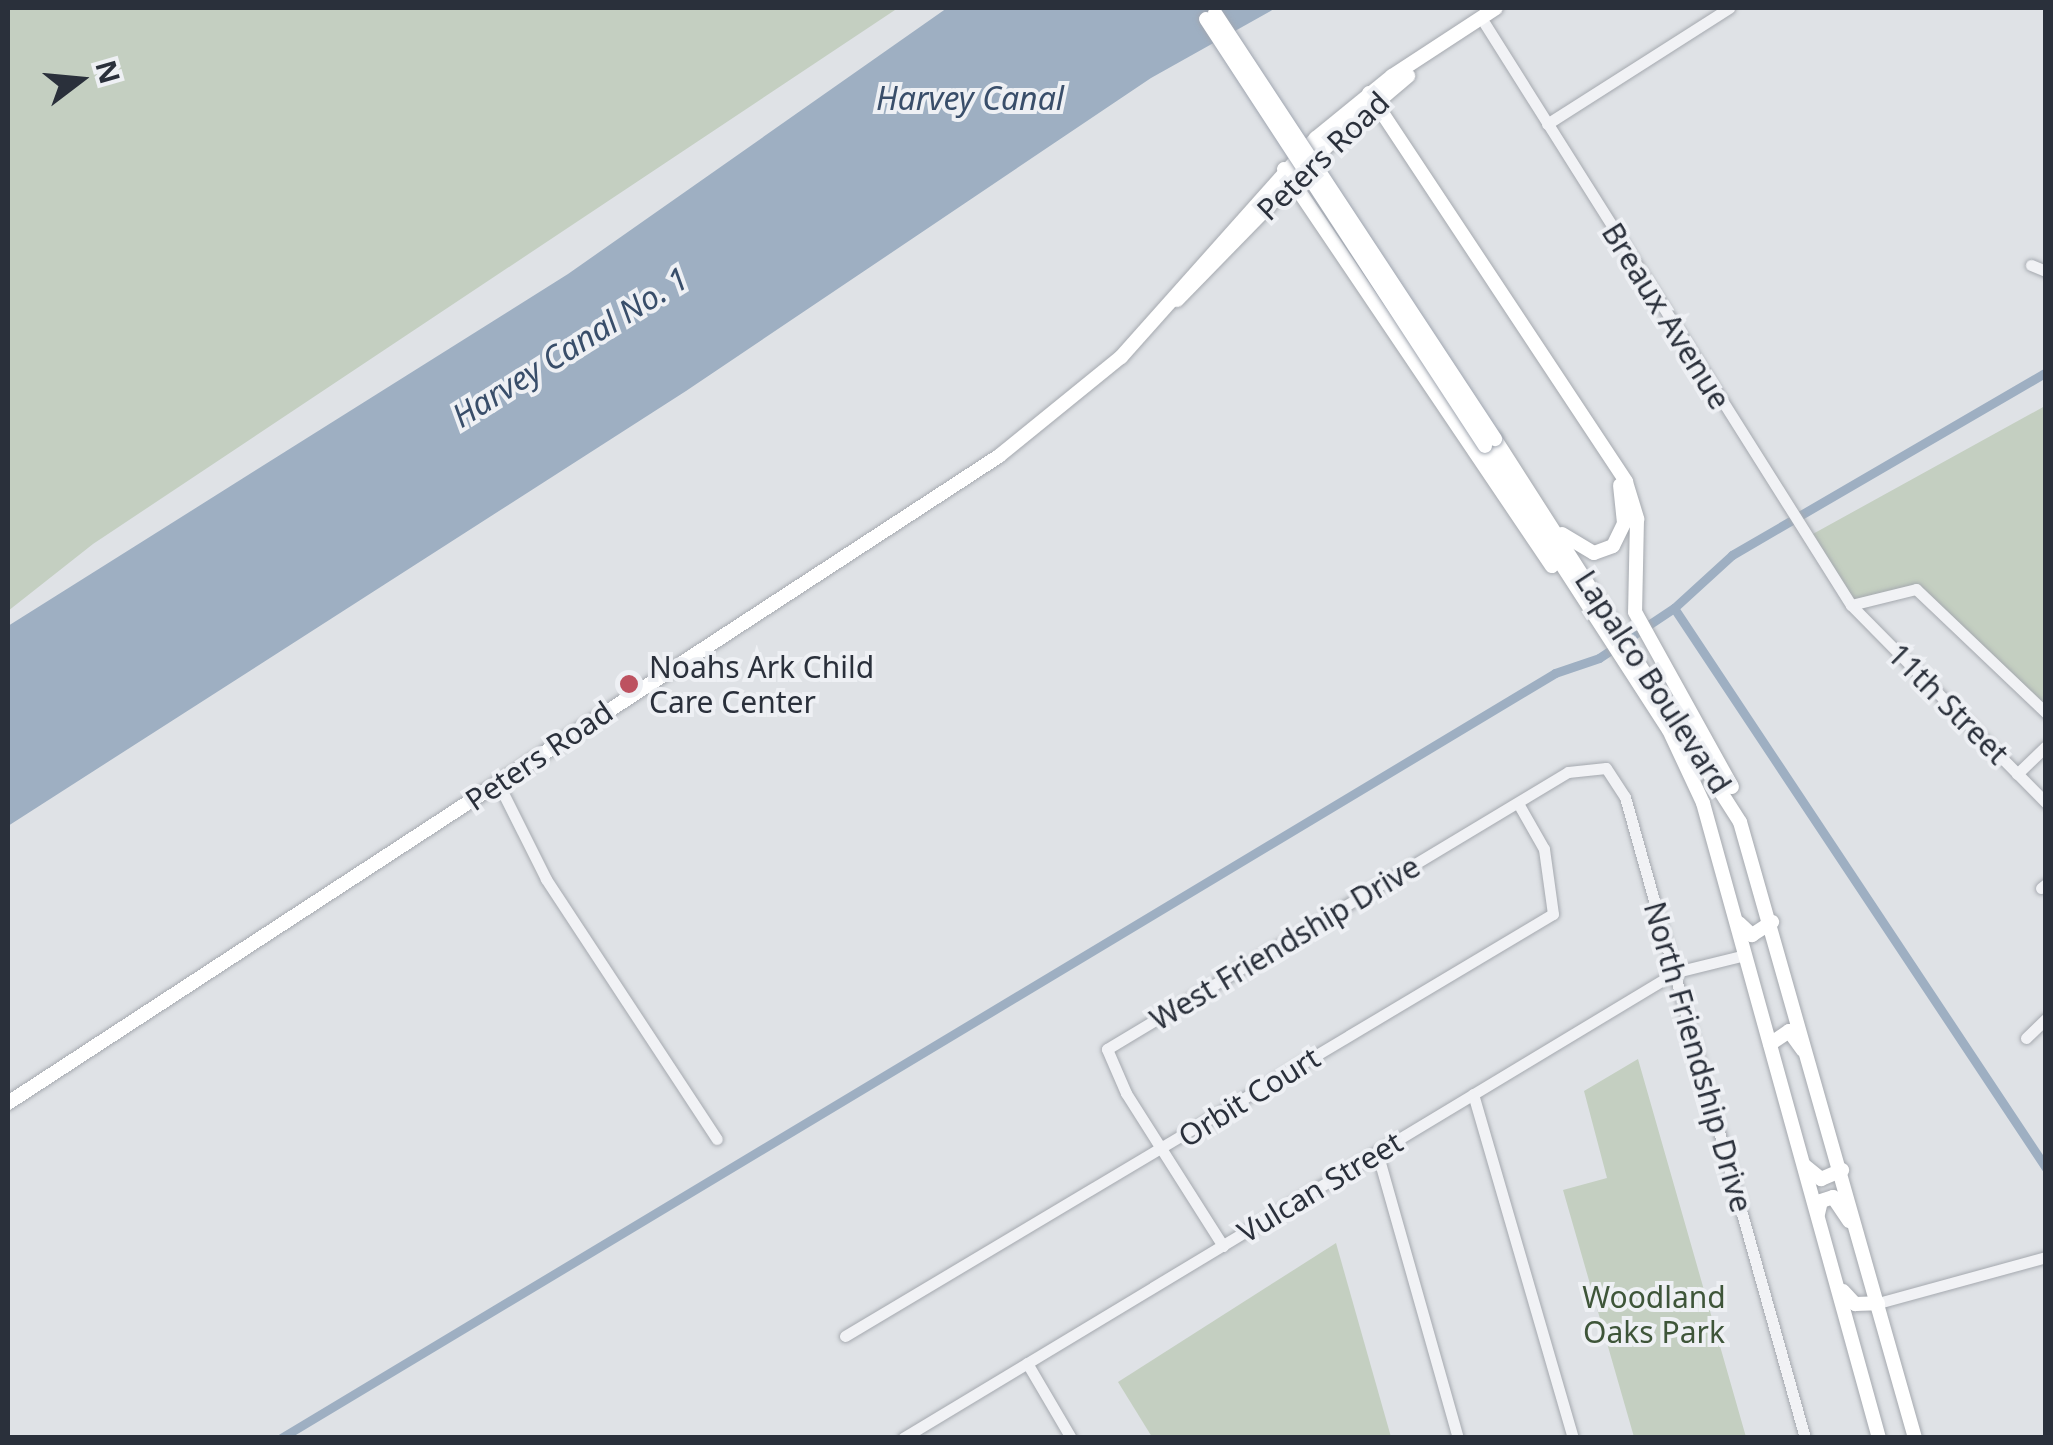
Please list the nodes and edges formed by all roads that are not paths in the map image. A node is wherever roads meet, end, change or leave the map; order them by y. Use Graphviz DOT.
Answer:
graph roads {
  1 [pos="1198,8"];
  2 [pos="1212,8"];
  3 [pos="1496,8"];
  4 [pos="1506,8"];
  5 [pos="1729,8"];
  6 [pos="1485,24"];
  7 [pos="1373,98"];
  8 [pos="1547,124"];
  9 [pos="1289,175"];
  10 [pos="2031,265"];
  11 [pos="2046,272"];
  12 [pos="1490,443"];
  13 [pos="1614,466"];
  14 [pos="1550,522"];
  15 [pos="1851,605"];
  16 [pos="1611,629"];
  17 [pos="1629,656"];
  18 [pos="2046,714"];
  19 [pos="2046,746"];
  20 [pos="2017,774"];
  21 [pos="498,783"];
  22 [pos="1524,803"];
  23 [pos="2046,803"];
  24 [pos="1760,877"];
  25 [pos="1735,919"];
  26 [pos="1772,922"];
  27 [pos="1744,956"];
  28 [pos="1676,972"];
  29 [pos="2046,1019"];
  30 [pos="2026,1038"];
  31 [pos="1770,1044"];
  32 [pos="1816,1078"];
  33 [pos="1473,1094"];
  34 [pos="8,1103"];
  35 [pos="717,1138"];
  36 [pos="1161,1151"];
  37 [pos="1378,1152"];
  38 [pos="1804,1165"];
  39 [pos="1842,1170"];
  40 [pos="1818,1214"];
  41 [pos="1223,1246"];
  42 [pos="2046,1257"];
  43 [pos="1868,1268"];
  44 [pos="1838,1282"];
  45 [pos="1878,1303"];
  46 [pos="845,1336"];
  47 [pos="1027,1363"];
  48 [pos="903,1438"];
  49 [pos="1071,1438"];
  50 [pos="1458,1438"];
  51 [pos="1573,1438"];
  52 [pos="1805,1438"];
  53 [pos="1879,1438"];
  54 [pos="1915,1438"];
  1 -- 12 [label="main road, Lapalco Boulevard, bridge"];
  2 -- 12 [label="main road, Lapalco Boulevard, bridge"];
  3 -- 7 [label="main road, Peters Road"];
  4 -- 6 [label="main road, Peters Road"];
  5 -- 8 [label="street"];
  6 -- 7 [label="main road, Peters Road"];
  6 -- 8 [label="street, Breaux Avenue"];
  7 -- 9 [label="main road, Peters Road"];
  7 -- 13 [label="main road"];
  8 -- 15 [label="street, Breaux Avenue"];
  9 -- 16 [label="main road"];
  9 -- 21 [label="main road, Peters Road"];
  10 -- 11 [label="street"];
  12 -- 14 [label="main road, Lapalco Boulevard"];
  12 -- 16 [label="main road, Lapalco Boulevard"];
  13 -- 14 [label="main road"];
  13 -- 24 [label="main road"];
  14 -- 16 [label="main road, Lapalco Boulevard"];
  15 -- 18 [label="street"];
  15 -- 20 [label="street, 11th Street"];
  16 -- 17 [label="main road, Lapalco Boulevard"];
  17 -- 24 [label="main road, Lapalco Boulevard"];
  17 -- 25 [label="main road, Lapalco Boulevard"];
  19 -- 20 [label="street"];
  20 -- 23 [label="street, 11th Street"];
  21 -- 34 [label="main road, Peters Road"];
  21 -- 35 [label="street"];
  22 -- 28 [label="street, North Friendship Drive"];
  22 -- 36 [label="street, Orbit Court"];
  22 -- 36 [label="street, West Friendship Drive"];
  24 -- 26 [label="main road, Lapalco Boulevard"];
  25 -- 26 [label="main road"];
  25 -- 27 [label="main road, Lapalco Boulevard"];
  26 -- 32 [label="main road, Lapalco Boulevard"];
  27 -- 28 [label="street, Vulcan Street"];
  27 -- 31 [label="main road, Lapalco Boulevard"];
  28 -- 33 [label="street, Vulcan Street"];
  28 -- 52 [label="street, North Friendship Drive"];
  29 -- 30 [label="street"];
  31 -- 32 [label="main road"];
  31 -- 38 [label="main road, Lapalco Boulevard"];
  32 -- 39 [label="main road, Lapalco Boulevard"];
  33 -- 37 [label="street, Vulcan Street"];
  33 -- 51 [label="street"];
  36 -- 41 [label="street"];
  36 -- 46 [label="street, Orbit Court"];
  37 -- 41 [label="street, Vulcan Street"];
  37 -- 50 [label="street"];
  38 -- 39 [label="main road"];
  38 -- 40 [label="main road, Lapalco Boulevard"];
  39 -- 43 [label="main road, Lapalco Boulevard"];
  40 -- 43 [label="main road"];
  40 -- 44 [label="main road, Lapalco Boulevard"];
  41 -- 47 [label="street, Vulcan Street"];
  42 -- 45 [label="street"];
  43 -- 45 [label="main road, Lapalco Boulevard"];
  44 -- 45 [label="main road"];
  44 -- 53 [label="main road, Lapalco Boulevard"];
  45 -- 54 [label="main road, Lapalco Boulevard"];
  47 -- 48 [label="street, Vulcan Street"];
  47 -- 49 [label="street"];
}
